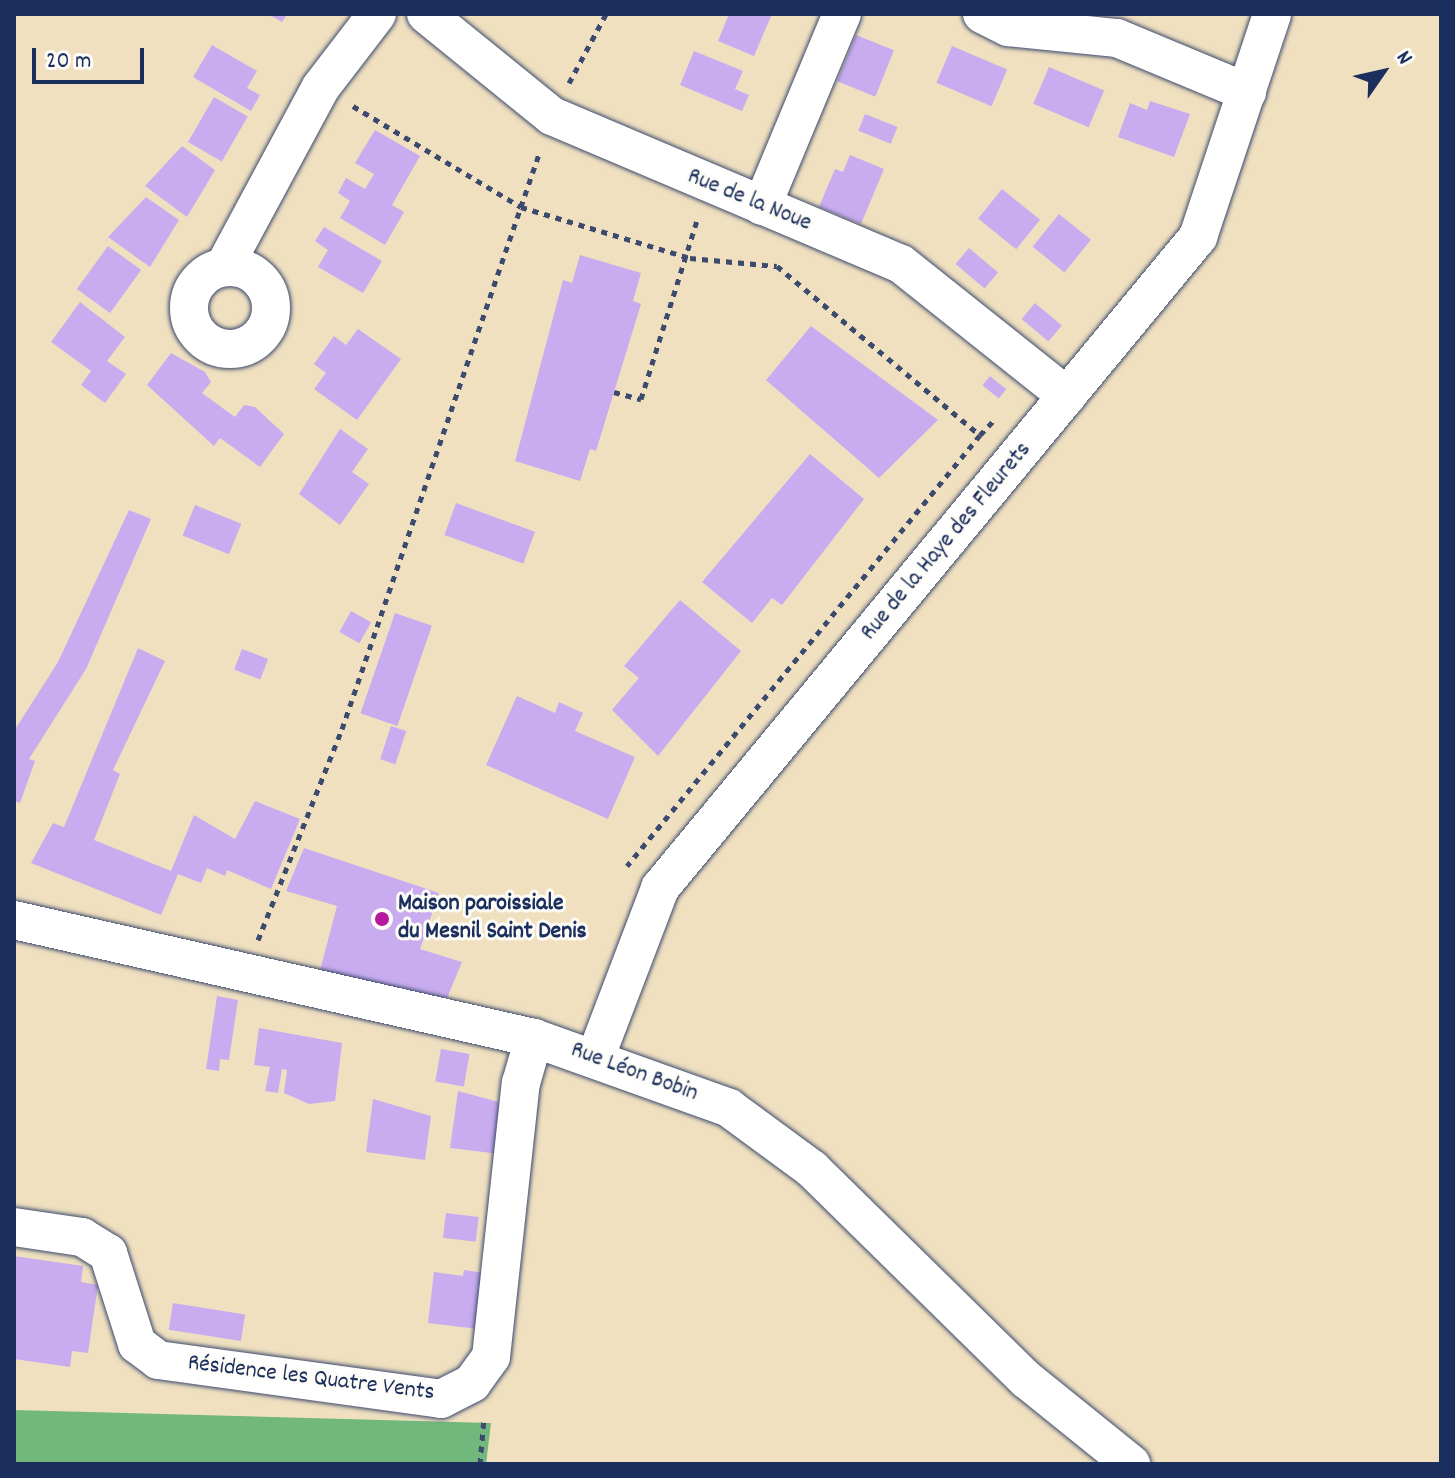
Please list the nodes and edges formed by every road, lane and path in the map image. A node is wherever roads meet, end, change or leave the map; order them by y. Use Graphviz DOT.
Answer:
graph roads {
  1 [pos="377,14"];
  2 [pos="426,14"];
  3 [pos="606,14"];
  4 [pos="842,14"];
  5 [pos="982,14"];
  6 [pos="1272,14"];
  7 [pos="321,87"];
  8 [pos="1247,92"];
  9 [pos="552,116"];
  10 [pos="710,187"];
  11 [pos="762,206"];
  12 [pos="521,207"];
  13 [pos="682,255"];
  14 [pos="224,267"];
  15 [pos="614,392"];
  16 [pos="1067,396"];
  17 [pos="999,414"];
  18 [pos="980,435"];
  19 [pos="625,871"];
  20 [pos="14,920"];
  21 [pos="246,971"];
  22 [pos="534,1038"];
  23 [pos="596,1056"];
  24 [pos="14,1227"];
  25 [pos="1131,1464"];
  1 -- 7 [label="street"];
  2 -- 9 [label="street, Rue de la Noue"];
  3 -- 9 [label="path"];
  4 -- 11 [label="street"];
  5 -- 8 [label="street"];
  6 -- 8 [label="street, Rue de la Haye des Fleurets"];
  7 -- 12 [label="path"];
  7 -- 14 [label="street"];
  8 -- 16 [label="street, Rue de la Haye des Fleurets"];
  9 -- 10 [label="street, Rue de la Noue"];
  9 -- 12 [label="path"];
  10 -- 11 [label="street, Rue de la Noue"];
  10 -- 13 [label="path"];
  11 -- 16 [label="street, Rue de la Noue"];
  12 -- 13 [label="path"];
  12 -- 21 [label="path"];
  13 -- 15 [label="path"];
  13 -- 18 [label="path"];
  16 -- 23 [label="street, Rue de la Haye des Fleurets"];
  17 -- 18 [label="path"];
  18 -- 19 [label="path"];
  20 -- 21 [label="street, Rue Léon Bobin"];
  21 -- 22 [label="street, Rue Léon Bobin"];
  22 -- 23 [label="street, Rue Léon Bobin"];
  22 -- 24 [label="street, Résidence les Quatre Vents"];
  23 -- 25 [label="street, Rue Léon Bobin"];
}
